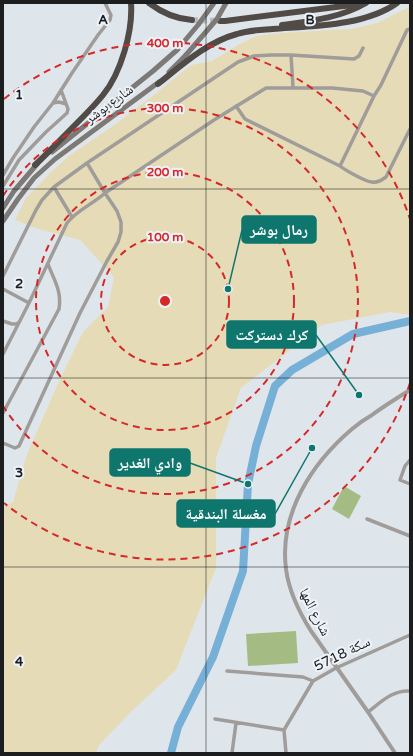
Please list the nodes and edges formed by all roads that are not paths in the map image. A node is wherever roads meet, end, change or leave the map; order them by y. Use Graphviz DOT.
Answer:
graph roads {
  1 [pos="105,3"];
  2 [pos="130,3"];
  3 [pos="149,3"];
  4 [pos="214,3"];
  5 [pos="226,3"];
  6 [pos="366,3"];
  7 [pos="397,3"];
  8 [pos="192,20"];
  9 [pos="220,21"];
  10 [pos="410,29"];
  11 [pos="211,45"];
  12 [pos="363,48"];
  13 [pos="291,55"];
  14 [pos="158,84"];
  15 [pos="293,87"];
  16 [pos="62,90"];
  17 [pos="374,96"];
  18 [pos="54,103"];
  19 [pos="66,104"];
  20 [pos="236,106"];
  21 [pos="410,130"];
  22 [pos="87,163"];
  23 [pos="35,165"];
  24 [pos="340,166"];
  25 [pos="3,175"];
  26 [pos="3,186"];
  27 [pos="54,187"];
  28 [pos="104,193"];
  29 [pos="3,208"];
  30 [pos="72,217"];
  31 [pos="3,221"];
  32 [pos="48,264"];
  33 [pos="3,276"];
  34 [pos="3,289"];
  35 [pos="29,303"];
  36 [pos="20,320"];
  37 [pos="3,321"];
  38 [pos="3,354"];
  39 [pos="410,390"];
  40 [pos="3,413"];
  41 [pos="3,443"];
  42 [pos="410,460"];
  43 [pos="410,484"];
  44 [pos="367,520"];
  45 [pos="410,536"];
  46 [pos="410,635"];
  47 [pos="336,668"];
  48 [pos="227,671"];
  49 [pos="313,681"];
  50 [pos="410,691"];
  51 [pos="368,712"];
  52 [pos="214,719"];
  53 [pos="236,723"];
  54 [pos="284,730"];
  55 [pos="232,753"];
  56 [pos="286,753"];
  57 [pos="395,753"];
  1 -- 16 [label="street"];
  2 -- 23 [label="highway"];
  3 -- 8 [label="highway"];
  4 -- 23 [label="main road, شارع بوشر, bridge"];
  5 -- 14 [label="main road, شارع بوشر, bridge"];
  6 -- 9 [label="highway"];
  6 -- 11 [label="highway"];
  7 -- 11 [label="highway"];
  10 -- 17 [label="street"];
  11 -- 14 [label="highway"];
  12 -- 13 [label="street"];
  13 -- 15 [label="street"];
  13 -- 22 [label="street"];
  14 -- 31 [label="main road, شارع بوشر"];
  15 -- 17 [label="street"];
  15 -- 20 [label="street"];
  16 -- 18 [label="street"];
  16 -- 19 [label="street"];
  17 -- 24 [label="street"];
  18 -- 19 [label="street"];
  18 -- 25 [label="street"];
  19 -- 26 [label="street"];
  20 -- 24 [label="street"];
  20 -- 28 [label="street"];
  21 -- 24 [label="street"];
  22 -- 27 [label="street"];
  22 -- 28 [label="street"];
  23 -- 29 [label="main road, شارع بوشر"];
  27 -- 30 [label="street"];
  27 -- 33 [label="street"];
  28 -- 30 [label="street"];
  28 -- 41 [label="street"];
  30 -- 32 [label="street"];
  32 -- 35 [label="street"];
  32 -- 40 [label="street"];
  34 -- 35 [label="street"];
  35 -- 36 [label="street"];
  36 -- 37 [label="street"];
  36 -- 38 [label="street"];
  39 -- 47 [label="street, شارع المها"];
  42 -- 43 [label="street"];
  44 -- 45 [label="street"];
  46 -- 47 [label="street, سكة 5718"];
  47 -- 49 [label="street, سكة 5718"];
  47 -- 51 [label="street, شارع المها"];
  48 -- 49 [label="street"];
  49 -- 54 [label="street, سكة 5718"];
  50 -- 51 [label="street"];
  51 -- 57 [label="street, شارع المها"];
  52 -- 53 [label="street"];
  53 -- 54 [label="street"];
  53 -- 55 [label="street"];
  54 -- 56 [label="street"];
}
